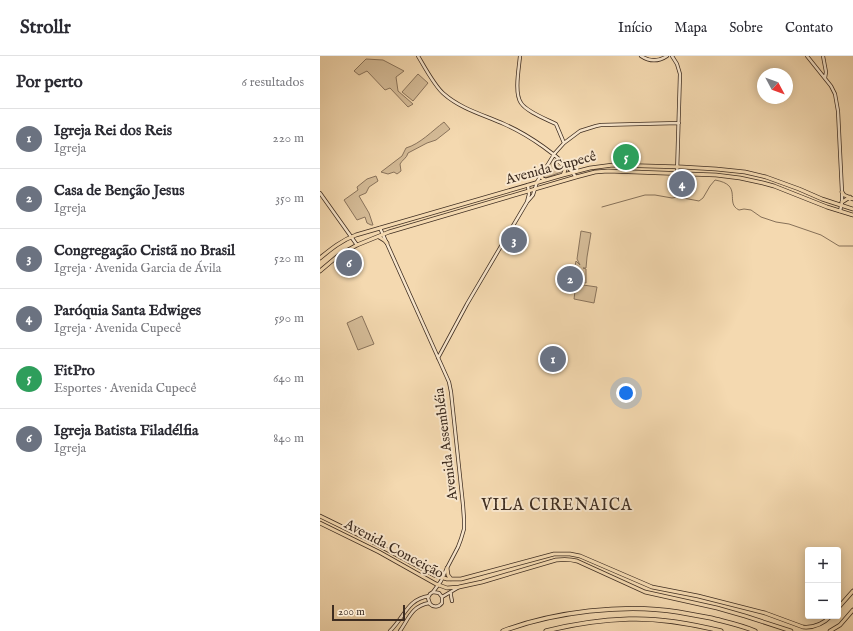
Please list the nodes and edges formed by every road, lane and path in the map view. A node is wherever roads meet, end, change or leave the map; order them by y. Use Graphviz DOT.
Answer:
graph roads {
  1 [pos="418,56"];
  2 [pos="520,56"];
  3 [pos="641,56"];
  4 [pos="667,56"];
  5 [pos="672,56"];
  6 [pos="807,56"];
  7 [pos="823,56"];
  8 [pos="825,79"];
  9 [pos="679,123"];
  10 [pos="564,143"];
  11 [pos="553,155"];
  12 [pos="563,163"];
  13 [pos="678,167"];
  14 [pos="573,172"];
  15 [pos="677,173"];
  16 [pos="542,174"];
  17 [pos="563,175"];
  18 [pos="576,176"];
  19 [pos="545,180"];
  20 [pos="537,182"];
  21 [pos="528,185"];
  22 [pos="535,189"];
  23 [pos="529,190"];
  24 [pos="842,192"];
  25 [pos="320,193"];
  26 [pos="851,198"];
  27 [pos="527,202"];
  28 [pos="842,204"];
  29 [pos="853,210"];
  30 [pos="840,212"];
  31 [pos="853,215"];
  32 [pos="380,228"];
  33 [pos="383,234"];
  34 [pos="351,237"];
  35 [pos="379,237"];
  36 [pos="387,243"];
  37 [pos="357,245"];
  38 [pos="320,258"];
  39 [pos="320,270"];
  40 [pos="438,358"];
  41 [pos="320,516"];
  42 [pos="320,523"];
  43 [pos="511,566"];
  44 [pos="447,568"];
  45 [pos="512,572"];
  46 [pos="443,578"];
  47 [pos="451,579"];
  48 [pos="438,586"];
  49 [pos="459,588"];
  50 [pos="853,591"];
  51 [pos="433,592"];
  52 [pos="451,592"];
  53 [pos="429,596"];
  54 [pos="442,597"];
  55 [pos="452,601"];
  56 [pos="429,603"];
  57 [pos="841,605"];
  58 [pos="853,610"];
  59 [pos="828,619"];
  60 [pos="390,631"];
  61 [pos="400,631"];
  62 [pos="503,631"];
  63 [pos="546,631"];
  64 [pos="721,631"];
  65 [pos="755,631"];
  66 [pos="791,631"];
  67 [pos="830,631"];
  1 -- 11 [label="street"];
  2 -- 10 [label="street"];
  3 -- 4 [label="street"];
  5 -- 9 [label="street"];
  6 -- 8 [label="street"];
  7 -- 8 [label="street"];
  8 -- 24 [label="street"];
  9 -- 10 [label="street"];
  9 -- 13 [label="street"];
  10 -- 11 [label="street"];
  11 -- 12 [label="street"];
  11 -- 16 [label="street"];
  12 -- 14 [label="street"];
  12 -- 17 [label="main road"];
  13 -- 14 [label="main road, Avenida Cupecê"];
  13 -- 15 [label="street"];
  13 -- 28 [label="main road, Avenida Cupecê"];
  14 -- 17 [label="main road, Avenida Cupecê"];
  14 -- 18 [label="street"];
  15 -- 18 [label="main road, Avenida Cupecê"];
  15 -- 30 [label="main road, Avenida Cupecê"];
  16 -- 19 [label="main road"];
  16 -- 20 [label="street"];
  17 -- 19 [label="main road, Avenida Cupecê"];
  18 -- 22 [label="main road, Avenida Cupecê"];
  19 -- 20 [label="main road, Avenida Cupecê"];
  20 -- 21 [label="main road, Avenida Cupecê"];
  20 -- 22 [label="street"];
  21 -- 23 [label="street"];
  21 -- 32 [label="main road, Avenida Cupecê"];
  22 -- 23 [label="main road, Avenida Cupecê"];
  22 -- 27 [label="street"];
  23 -- 27 [label="street"];
  23 -- 33 [label="main road, Avenida Cupecê"];
  24 -- 26 [label="main road"];
  24 -- 28 [label="street"];
  25 -- 34 [label="street"];
  26 -- 28 [label="main road"];
  27 -- 40 [label="street"];
  28 -- 29 [label="main road, Avenida Cupecê"];
  28 -- 30 [label="street"];
  30 -- 31 [label="main road, Avenida Cupecê"];
  32 -- 33 [label="street, Avenida Assembléia"];
  32 -- 34 [label="main road, Avenida Cupecê"];
  33 -- 35 [label="main road, Avenida Cupecê"];
  33 -- 36 [label="street, Avenida Assembléia"];
  34 -- 37 [label="street"];
  34 -- 38 [label="main road, Avenida Cupecê"];
  35 -- 36 [label="main road"];
  35 -- 37 [label="main road, Avenida Cupecê"];
  36 -- 40 [label="street, Avenida Assembléia"];
  37 -- 39 [label="main road, Avenida Cupecê"];
  40 -- 44 [label="street, Avenida Assembléia"];
  41 -- 46 [label="main road, Avenida Conceição"];
  42 -- 48 [label="main road, Avenida Conceição"];
  43 -- 45 [label="main road"];
  43 -- 47 [label="main road, Avenida Conceição"];
  43 -- 59 [label="main road, Avenida Conceição"];
  44 -- 46 [label="street, Avenida Assembléia"];
  44 -- 47 [label="main road"];
  45 -- 49 [label="main road, Avenida Conceição"];
  45 -- 66 [label="main road, Avenida Conceição"];
  46 -- 47 [label="main road, Avenida Conceição"];
  46 -- 48 [label="street, Avenida Assembléia"];
  48 -- 49 [label="main road, Avenida Conceição"];
  48 -- 51 [label="street, Avenida Assembléia"];
  49 -- 52 [label="street"];
  50 -- 57 [label="main road"];
  51 -- 53 [label="street"];
  51 -- 54 [label="street"];
  52 -- 54 [label="street"];
  52 -- 55 [label="street"];
  53 -- 56 [label="street"];
  53 -- 60 [label="street"];
  54 -- 56 [label="street"];
  56 -- 61 [label="street"];
  58 -- 67 [label="main road"];
  62 -- 65 [label="highway"];
  63 -- 64 [label="highway"];
}
